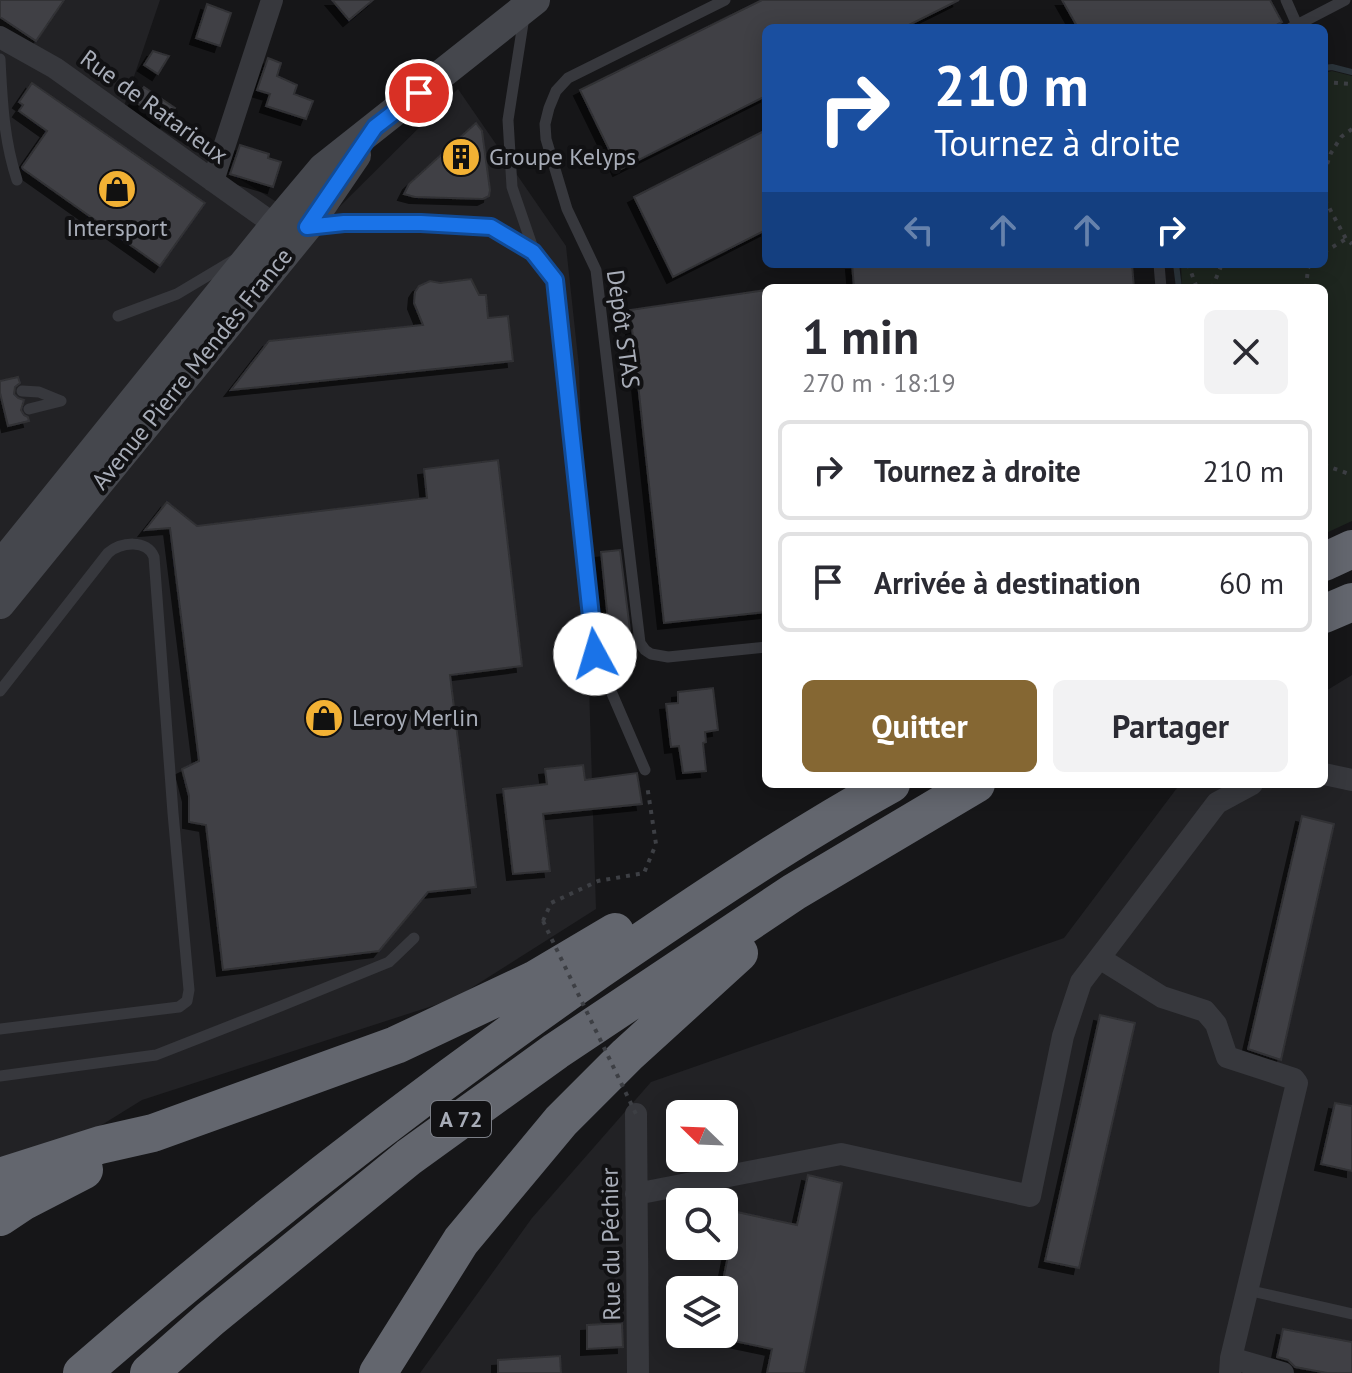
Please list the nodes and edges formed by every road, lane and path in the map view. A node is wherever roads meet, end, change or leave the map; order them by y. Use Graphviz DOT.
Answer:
graph roads {
  1 [pos="272,0"];
  2 [pos="725,0"];
  3 [pos="1286,0"];
  4 [pos="1345,0"];
  5 [pos="523,6"];
  6 [pos="1293,24"];
  7 [pos="1298,24"];
  8 [pos="0,37"];
  9 [pos="0,59"];
  10 [pos="1328,82"];
  11 [pos="1352,84"];
  12 [pos="375,127"];
  13 [pos="1352,129"];
  14 [pos="1328,162"];
  15 [pos="17,180"];
  16 [pos="213,181"];
  17 [pos="1328,206"];
  18 [pos="307,227"];
  19 [pos="265,237"];
  20 [pos="1346,239"];
  21 [pos="1352,244"];
  22 [pos="1328,250"];
  23 [pos="535,256"];
  24 [pos="118,316"];
  25 [pos="22,391"];
  26 [pos="29,409"];
  27 [pos="1328,466"];
  28 [pos="105,475"];
  29 [pos="1352,475"];
  30 [pos="1352,549"];
  31 [pos="1328,560"];
  32 [pos="0,566"];
  33 [pos="1352,602"];
  34 [pos="0,604"];
  35 [pos="1328,612"];
  36 [pos="0,620"];
  37 [pos="762,647"];
  38 [pos="0,691"];
  39 [pos="645,770"];
  40 [pos="1328,775"];
  41 [pos="1352,780"];
  42 [pos="884,788"];
  43 [pos="969,788"];
  44 [pos="1245,788"];
  45 [pos="794,892"];
  46 [pos="660,929"];
  47 [pos="414,938"];
  48 [pos="1101,959"];
  49 [pos="0,1029"];
  50 [pos="0,1076"];
  51 [pos="636,1114"];
  52 [pos="153,1133"];
  53 [pos="0,1177"];
  54 [pos="636,1194"];
  55 [pos="0,1217"];
  56 [pos="1247,1290"];
  57 [pos="1352,1314"];
  58 [pos="1230,1366"];
  59 [pos="82,1373"];
  60 [pos="149,1373"];
  61 [pos="378,1373"];
  62 [pos="638,1373"];
  63 [pos="1283,1373"];
  1 -- 16 [label="street"];
  2 -- 37 [label="lane, Dépôt STAS"];
  3 -- 6 [label="lane"];
  4 -- 7 [label="lane"];
  5 -- 12 [label="main road, Avenue Pierre Mendès France"];
  5 -- 23 [label="lane"];
  8 -- 16 [label="street, Rue de Ratarieux"];
  9 -- 15 [label="lane"];
  10 -- 11 [label="path"];
  12 -- 18 [label="main road, Avenue Pierre Mendès France"];
  12 -- 19 [label="main road, Avenue Pierre Mendès France"];
  13 -- 14 [label="path"];
  16 -- 19 [label="street, Rue de Ratarieux"];
  17 -- 20 [label="path"];
  18 -- 23 [label="lane"];
  18 -- 28 [label="main road, Avenue Pierre Mendès France"];
  19 -- 24 [label="lane"];
  19 -- 32 [label="main road, Avenue Pierre Mendès France"];
  20 -- 21 [label="path"];
  20 -- 22 [label="path"];
  23 -- 39 [label="lane"];
  25 -- 26 [label="lane"];
  27 -- 29 [label="path"];
  28 -- 34 [label="main road, Avenue Pierre Mendès France"];
  28 -- 36 [label="main road"];
  30 -- 31 [label="highway"];
  33 -- 35 [label="highway"];
  38 -- 49 [label="lane"];
  39 -- 51 [label="path, bridge"];
  40 -- 41 [label="street"];
  42 -- 46 [label="highway, A 72"];
  43 -- 45 [label="highway, A 72"];
  44 -- 48 [label="street"];
  45 -- 60 [label="highway, A 72"];
  45 -- 61 [label="highway"];
  46 -- 52 [label="highway"];
  46 -- 59 [label="highway, A 72"];
  47 -- 50 [label="lane"];
  48 -- 54 [label="street"];
  48 -- 56 [label="street"];
  51 -- 54 [label="street, Rue du Péchier"];
  52 -- 53 [label="highway"];
  52 -- 55 [label="highway"];
  54 -- 62 [label="street, Rue du Péchier"];
  56 -- 57 [label="lane"];
  56 -- 58 [label="street"];
  58 -- 63 [label="street"];
}
